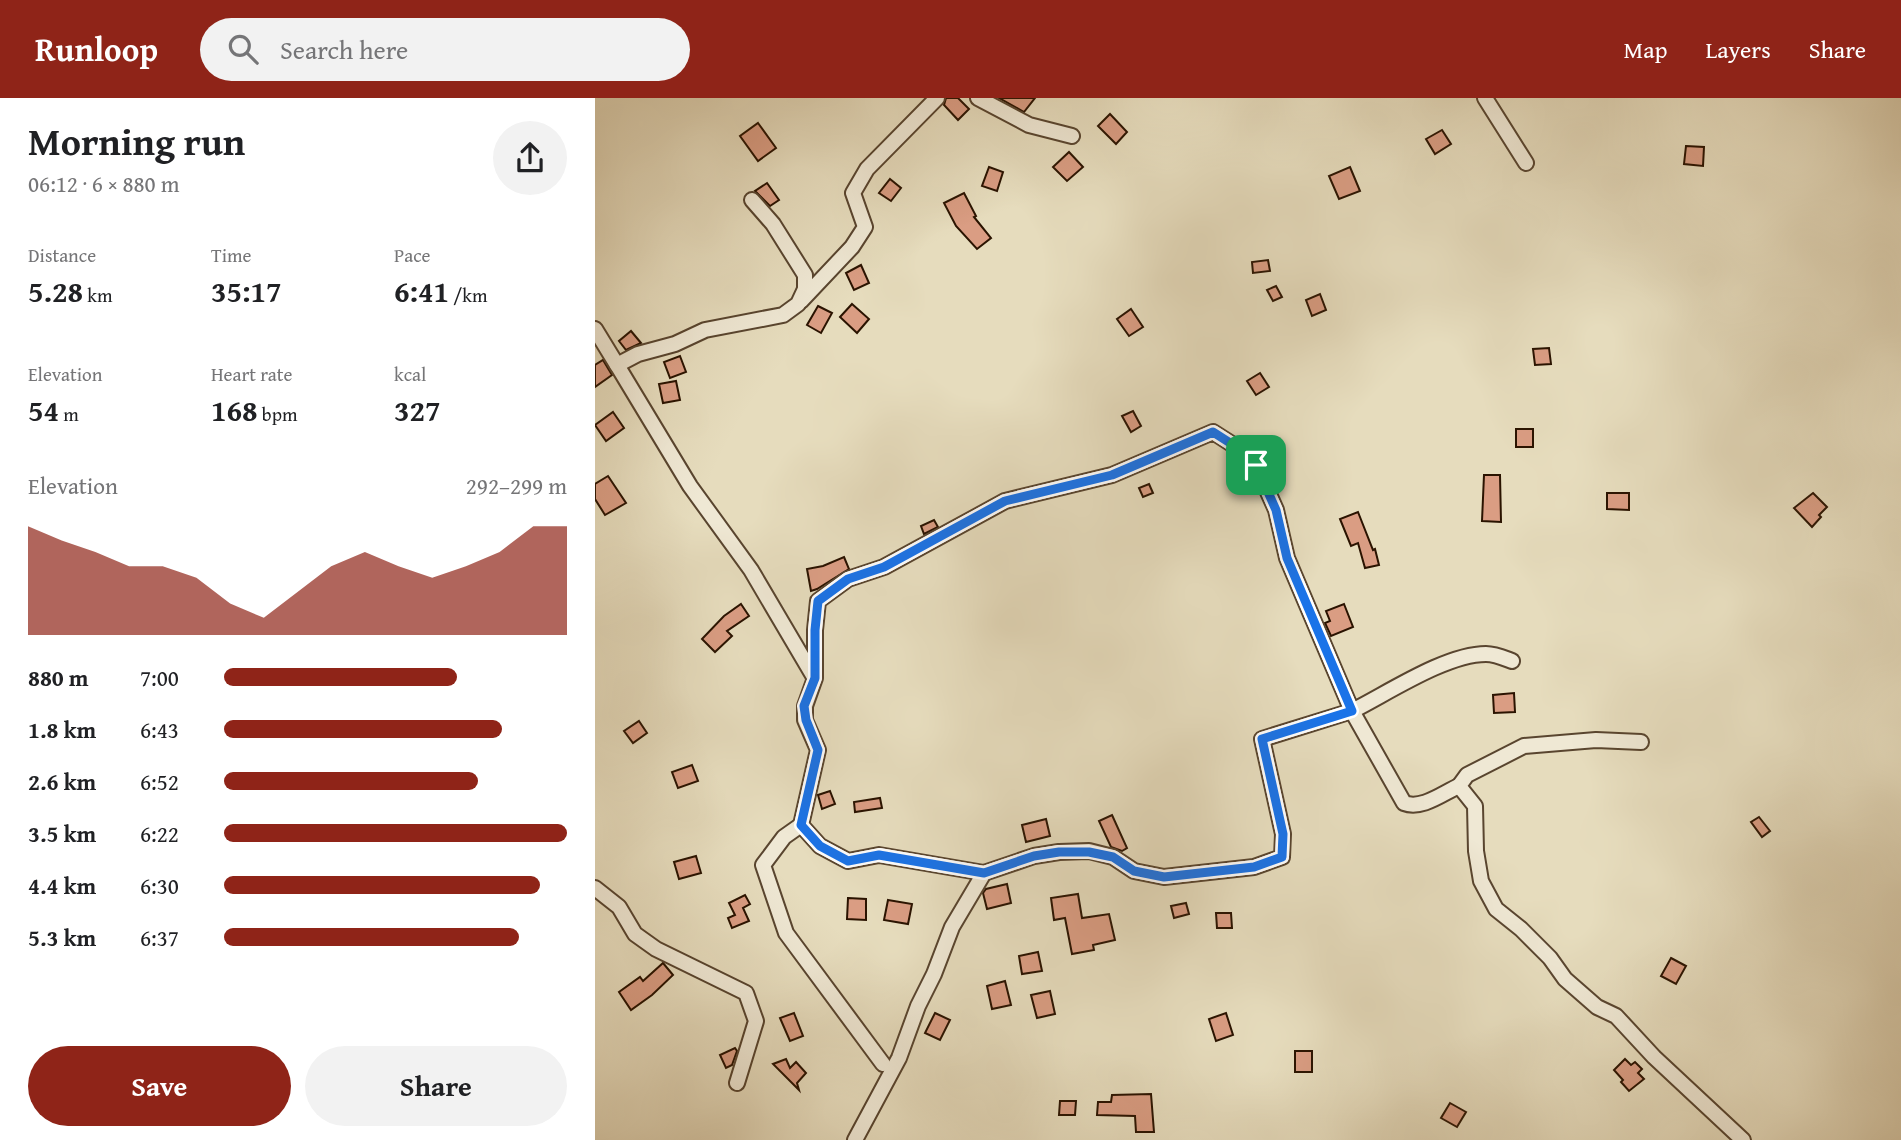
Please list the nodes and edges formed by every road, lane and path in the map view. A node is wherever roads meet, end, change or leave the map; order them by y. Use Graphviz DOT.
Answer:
graph roads {
  1 [pos="937,98"];
  2 [pos="978,98"];
  3 [pos="1485,98"];
  4 [pos="1072,136"];
  5 [pos="1526,163"];
  6 [pos="752,200"];
  7 [pos="798,304"];
  8 [pos="595,329"];
  9 [pos="617,365"];
  10 [pos="1512,661"];
  11 [pos="815,678"];
  12 [pos="1352,711"];
  13 [pos="1641,742"];
  14 [pos="1459,786"];
  15 [pos="801,825"];
  16 [pos="984,873"];
  17 [pos="595,888"];
  18 [pos="883,1064"];
  19 [pos="737,1083"];
  20 [pos="855,1140"];
  21 [pos="1743,1140"];
  1 -- 7 [label="street"];
  2 -- 4 [label="street"];
  3 -- 5 [label="street"];
  6 -- 7 [label="street"];
  7 -- 9 [label="street"];
  8 -- 9 [label="street"];
  9 -- 11 [label="street"];
  10 -- 12 [label="street"];
  11 -- 12 [label="street"];
  11 -- 15 [label="street"];
  12 -- 14 [label="street"];
  12 -- 16 [label="street"];
  13 -- 14 [label="street"];
  14 -- 21 [label="street"];
  15 -- 16 [label="street"];
  15 -- 18 [label="street"];
  16 -- 20 [label="street"];
  17 -- 19 [label="street"];
}
